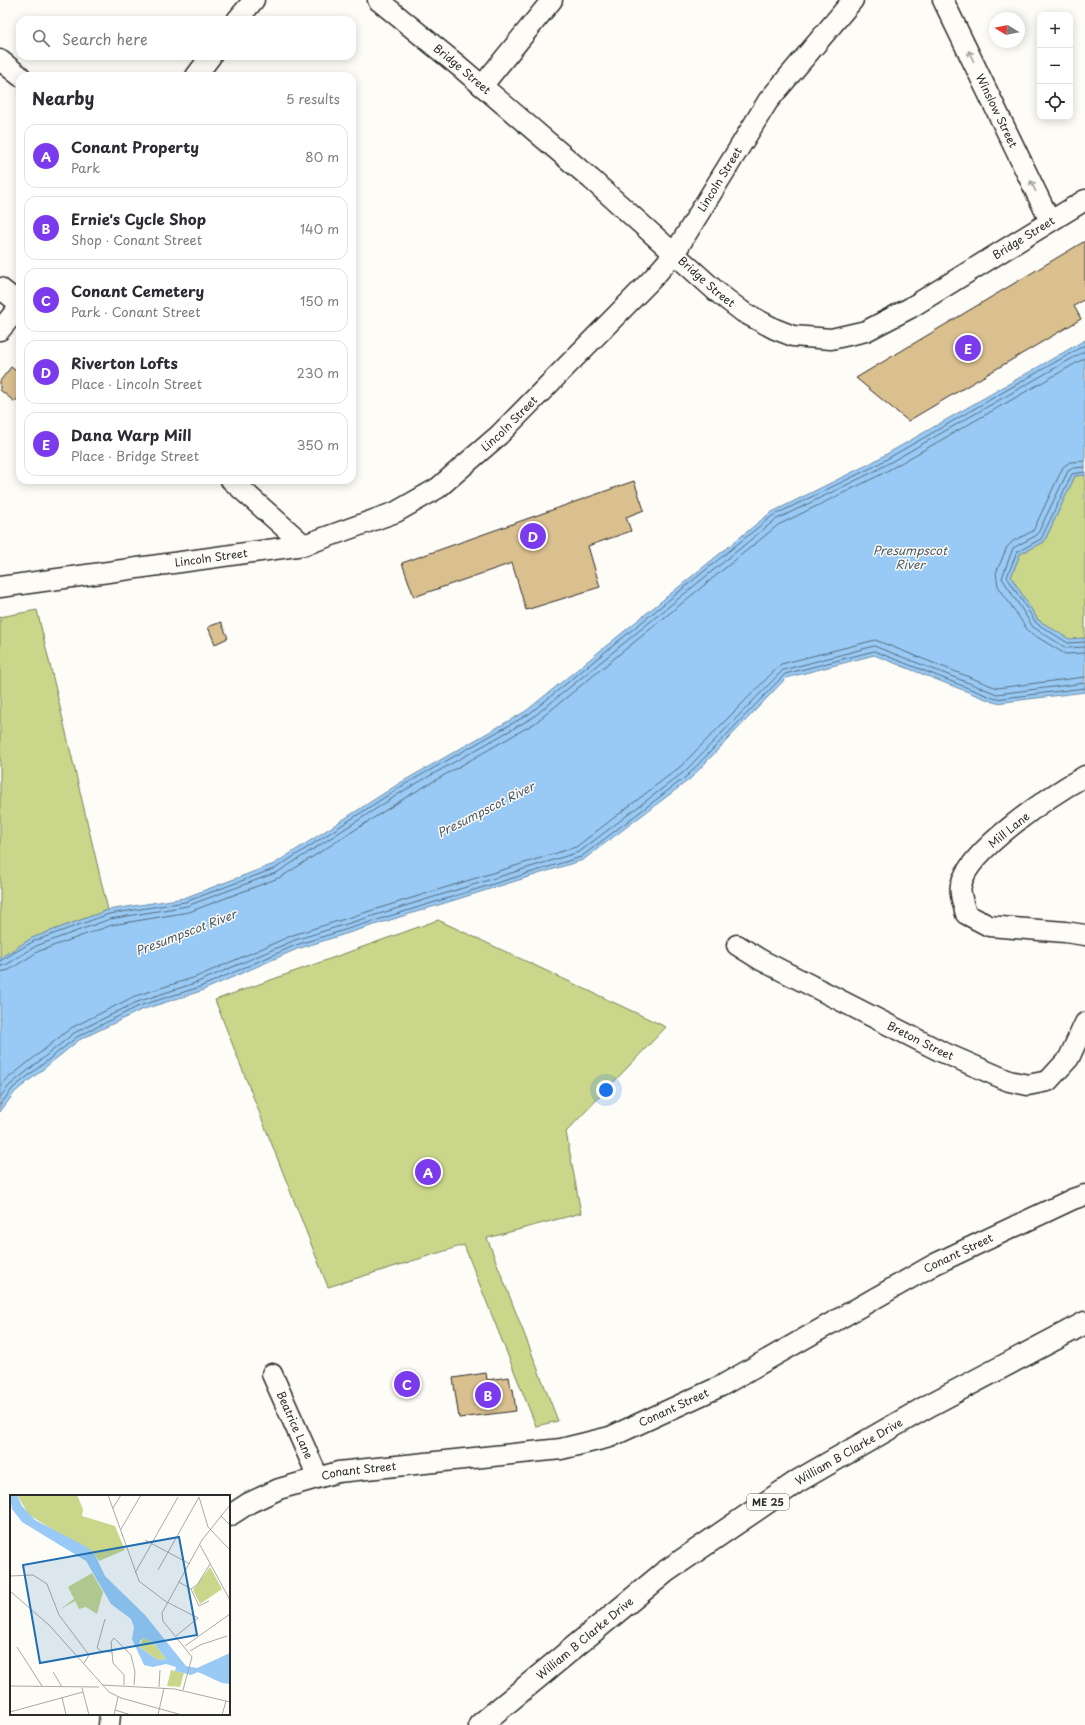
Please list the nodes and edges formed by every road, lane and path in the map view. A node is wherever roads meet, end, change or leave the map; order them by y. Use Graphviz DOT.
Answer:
graph roads {
  1 [pos="254,0"];
  2 [pos="378,0"];
  3 [pos="552,0"];
  4 [pos="853,0"];
  5 [pos="944,0"];
  6 [pos="240,16"];
  7 [pos="0,60"];
  8 [pos="208,60"];
  9 [pos="199,72"];
  10 [pos="16,73"];
  11 [pos="482,86"];
  12 [pos="1085,200"];
  13 [pos="1050,221"];
  14 [pos="674,254"];
  15 [pos="0,288"];
  16 [pos="16,302"];
  17 [pos="16,310"];
  18 [pos="0,330"];
  19 [pos="235,484"];
  20 [pos="304,545"];
  21 [pos="0,587"];
  22 [pos="1085,776"];
  23 [pos="1085,935"];
  24 [pos="738,945"];
  25 [pos="1085,1022"];
  26 [pos="1085,1195"];
  27 [pos="1085,1323"];
  28 [pos="272,1374"];
  29 [pos="318,1476"];
  30 [pos="230,1515"];
  31 [pos="110,1715"];
  32 [pos="109,1725"];
  33 [pos="480,1725"];
  1 -- 6 [label="street"];
  2 -- 11 [label="street, Bridge Street"];
  3 -- 11 [label="street"];
  4 -- 14 [label="street, Lincoln Street"];
  13 -- 5 [label="street, Winslow Street, one-way"];
  7 -- 10 [label="street"];
  8 -- 9 [label="street"];
  11 -- 14 [label="street, Bridge Street"];
  12 -- 13 [label="street, Bridge Street"];
  13 -- 14 [label="street, Bridge Street"];
  14 -- 20 [label="street, Lincoln Street"];
  15 -- 16 [label="street"];
  17 -- 18 [label="street"];
  19 -- 20 [label="street"];
  20 -- 21 [label="street, Lincoln Street"];
  22 -- 23 [label="street, Mill Lane"];
  24 -- 25 [label="street, Breton Street"];
  26 -- 29 [label="street, Conant Street"];
  27 -- 33 [label="highway, William B Clarke Drive / ME 25"];
  28 -- 29 [label="street, Beatrice Lane"];
  29 -- 30 [label="street, Conant Street"];
  31 -- 32 [label="street"];
}
